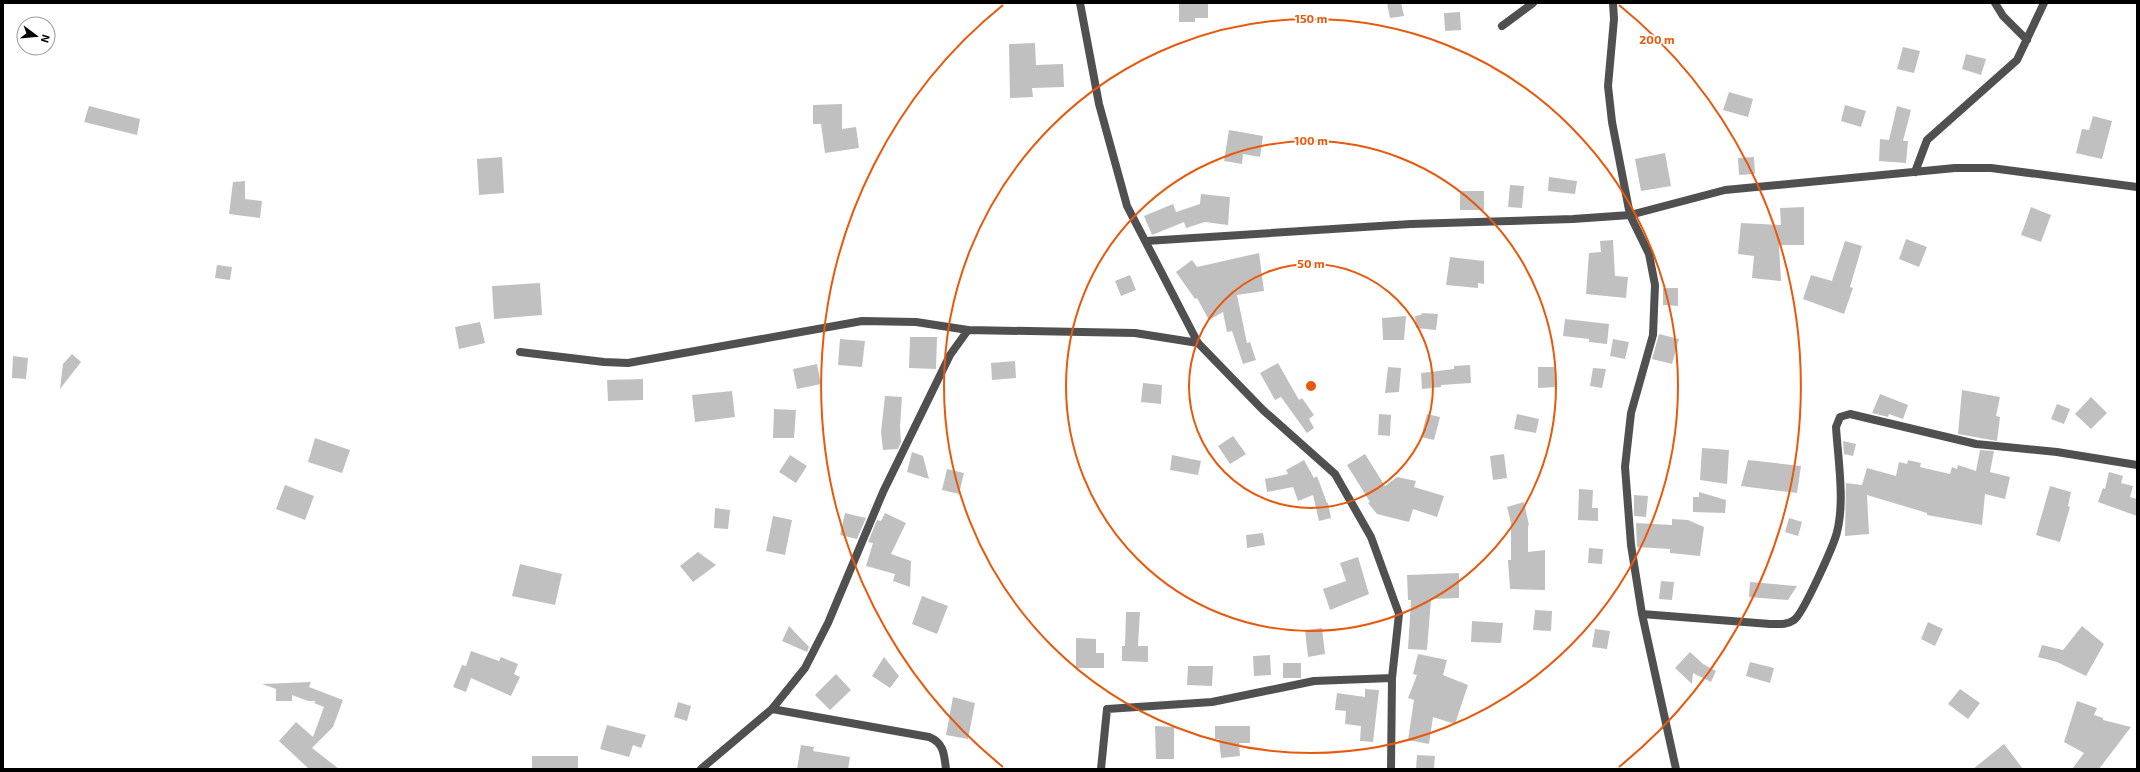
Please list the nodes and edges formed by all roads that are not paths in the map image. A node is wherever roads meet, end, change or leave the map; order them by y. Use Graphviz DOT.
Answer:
graph roads {
  1 [pos="1080,3"];
  2 [pos="1533,3"];
  3 [pos="1613,3"];
  4 [pos="1995,3"];
  5 [pos="2044,3"];
  6 [pos="1502,26"];
  7 [pos="2027,40"];
  8 [pos="1915,172"];
  9 [pos="2137,187"];
  10 [pos="1630,215"];
  11 [pos="1146,241"];
  12 [pos="968,330"];
  13 [pos="1198,343"];
  14 [pos="520,352"];
  15 [pos="2137,465"];
  16 [pos="1642,614"];
  17 [pos="1392,678"];
  18 [pos="772,709"];
  19 [pos="701,769"];
  20 [pos="946,769"];
  21 [pos="1101,769"];
  22 [pos="1391,769"];
  23 [pos="1676,769"];
  1 -- 11 [label="street"];
  2 -- 6 [label="street"];
  3 -- 10 [label="street"];
  4 -- 7 [label="street"];
  5 -- 7 [label="street"];
  7 -- 8 [label="street"];
  8 -- 9 [label="street"];
  8 -- 10 [label="street"];
  10 -- 11 [label="street"];
  10 -- 16 [label="street"];
  11 -- 13 [label="street"];
  12 -- 13 [label="street"];
  12 -- 14 [label="street"];
  12 -- 18 [label="street"];
  13 -- 17 [label="street"];
  15 -- 16 [label="street"];
  16 -- 23 [label="street"];
  17 -- 21 [label="street"];
  17 -- 22 [label="street"];
  18 -- 19 [label="street"];
  18 -- 20 [label="street"];
}
